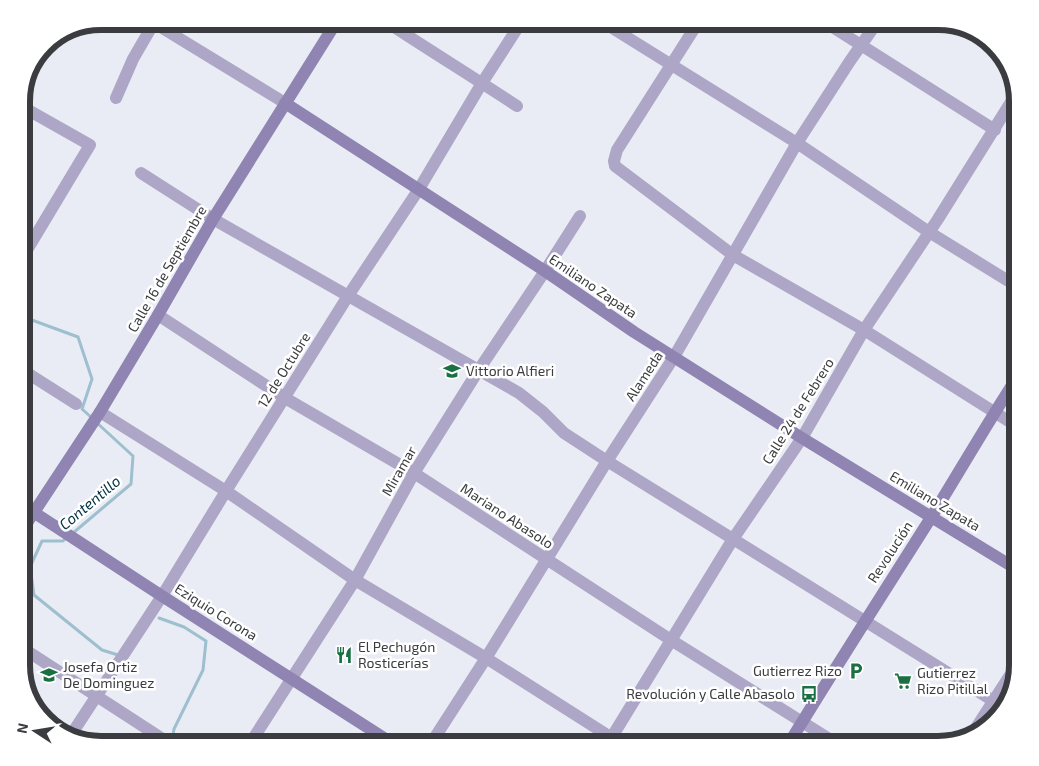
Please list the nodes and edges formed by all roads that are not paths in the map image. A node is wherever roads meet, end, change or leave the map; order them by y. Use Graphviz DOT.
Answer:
graph roads {
  1 [pos="149,30"];
  2 [pos="167,30"];
  3 [pos="331,30"];
  4 [pos="398,30"];
  5 [pos="516,30"];
  6 [pos="615,30"];
  7 [pos="693,30"];
  8 [pos="838,30"];
  9 [pos="872,30"];
  10 [pos="862,45"];
  11 [pos="671,66"];
  12 [pos="482,83"];
  13 [pos="116,98"];
  14 [pos="286,103"];
  15 [pos="517,106"];
  16 [pos="1009,106"];
  17 [pos="30,111"];
  18 [pos="995,130"];
  19 [pos="797,143"];
  20 [pos="141,173"];
  21 [pos="419,190"];
  22 [pos="580,216"];
  23 [pos="213,219"];
  24 [pos="929,232"];
  25 [pos="30,245"];
  26 [pos="733,255"];
  27 [pos="545,271"];
  28 [pos="1009,281"];
  29 [pos="348,296"];
  30 [pos="158,315"];
  31 [pos="864,330"];
  32 [pos="674,357"];
  33 [pos="478,371"];
  34 [pos="30,375"];
  35 [pos="1009,390"];
  36 [pos="285,398"];
  37 [pos="76,404"];
  38 [pos="100,412"];
  39 [pos="994,413"];
  40 [pos="1009,422"];
  41 [pos="802,438"];
  42 [pos="607,462"];
  43 [pos="414,473"];
  44 [pos="226,491"];
  45 [pos="30,509"];
  46 [pos="34,511"];
  47 [pos="931,516"];
  48 [pos="30,517"];
  49 [pos="733,538"];
  50 [pos="546,559"];
  51 [pos="1009,564"];
  52 [pos="354,580"];
  53 [pos="162,596"];
  54 [pos="865,621"];
  55 [pos="671,640"];
  56 [pos="30,653"];
  57 [pos="486,658"];
  58 [pos="292,679"];
  59 [pos="97,697"];
  60 [pos="998,704"];
  61 [pos="802,721"];
  62 [pos="75,731"];
  63 [pos="159,736"];
  64 [pos="255,736"];
  65 [pos="381,736"];
  66 [pos="436,736"];
  67 [pos="602,736"];
  68 [pos="612,736"];
  69 [pos="793,736"];
  70 [pos="825,736"];
  1 -- 13 [label="street"];
  2 -- 14 [label="street, Emiliano Zapata"];
  3 -- 14 [label="street, Calle 16 de Septiembre"];
  4 -- 12 [label="street"];
  5 -- 12 [label="street, 12 de Octubre"];
  6 -- 11 [label="street"];
  7 -- 11 [label="street"];
  8 -- 10 [label="street"];
  9 -- 10 [label="street, Alameda"];
  10 -- 18 [label="street"];
  10 -- 19 [label="street, Alameda"];
  11 -- 19 [label="street"];
  11 -- 26 [label="street"];
  12 -- 15 [label="street"];
  12 -- 21 [label="street, 12 de Octubre"];
  14 -- 21 [label="street, Emiliano Zapata"];
  14 -- 23 [label="street, Calle 16 de Septiembre"];
  16 -- 18 [label="street, Calle 24 de Febrero"];
  17 -- 25 [label="street"];
  18 -- 24 [label="street, Calle 24 de Febrero"];
  19 -- 24 [label="street"];
  19 -- 26 [label="street, Alameda"];
  20 -- 23 [label="street"];
  21 -- 27 [label="street, Emiliano Zapata"];
  21 -- 29 [label="street, 12 de Octubre"];
  22 -- 27 [label="street, Miramar"];
  23 -- 29 [label="street"];
  23 -- 30 [label="street, Calle 16 de Septiembre"];
  24 -- 28 [label="street"];
  24 -- 31 [label="street, Calle 24 de Febrero"];
  26 -- 31 [label="street"];
  26 -- 32 [label="street, Alameda"];
  27 -- 32 [label="street, Emiliano Zapata"];
  27 -- 33 [label="street, Miramar"];
  29 -- 33 [label="street"];
  29 -- 36 [label="street, 12 de Octubre"];
  30 -- 36 [label="street, Mariano Abasolo"];
  30 -- 38 [label="street, Calle 16 de Septiembre"];
  31 -- 39 [label="street"];
  31 -- 41 [label="street, Calle 24 de Febrero"];
  32 -- 41 [label="street, Emiliano Zapata"];
  32 -- 42 [label="street, Alameda"];
  33 -- 42 [label="street"];
  33 -- 43 [label="street, Miramar"];
  34 -- 37 [label="street"];
  35 -- 39 [label="street, Revolución"];
  36 -- 43 [label="street, Mariano Abasolo"];
  36 -- 44 [label="street, 12 de Octubre"];
  38 -- 44 [label="street"];
  38 -- 46 [label="street, Calle 16 de Septiembre"];
  39 -- 40 [label="street"];
  39 -- 47 [label="street, Revolución"];
  41 -- 47 [label="street, Emiliano Zapata"];
  41 -- 49 [label="street, Calle 24 de Febrero"];
  42 -- 49 [label="street"];
  42 -- 50 [label="street, Alameda"];
  43 -- 50 [label="street, Mariano Abasolo"];
  43 -- 52 [label="street, Miramar"];
  44 -- 52 [label="street"];
  44 -- 53 [label="street, 12 de Octubre"];
  45 -- 46 [label="street, Eziquio Corona"];
  46 -- 48 [label="street, Calle 16 de Septiembre"];
  46 -- 53 [label="street, Eziquio Corona"];
  47 -- 51 [label="street, Emiliano Zapata"];
  47 -- 54 [label="street, Revolución"];
  49 -- 54 [label="street"];
  49 -- 55 [label="street, Calle 24 de Febrero"];
  50 -- 55 [label="street, Mariano Abasolo"];
  50 -- 57 [label="street, Alameda"];
  52 -- 57 [label="street"];
  52 -- 58 [label="street, Miramar"];
  53 -- 58 [label="street, Eziquio Corona"];
  53 -- 59 [label="street, 12 de Octubre"];
  54 -- 60 [label="street"];
  54 -- 61 [label="street, Revolución"];
  55 -- 61 [label="street, Mariano Abasolo"];
  55 -- 68 [label="street, Calle 24 de Febrero"];
  56 -- 59 [label="street"];
  57 -- 66 [label="street, Alameda"];
  57 -- 67 [label="street"];
  58 -- 64 [label="street, Miramar"];
  58 -- 65 [label="street, Eziquio Corona"];
  59 -- 62 [label="street, 12 de Octubre"];
  59 -- 63 [label="street"];
  61 -- 69 [label="street, Revolución"];
  61 -- 70 [label="street, Mariano Abasolo"];
}
